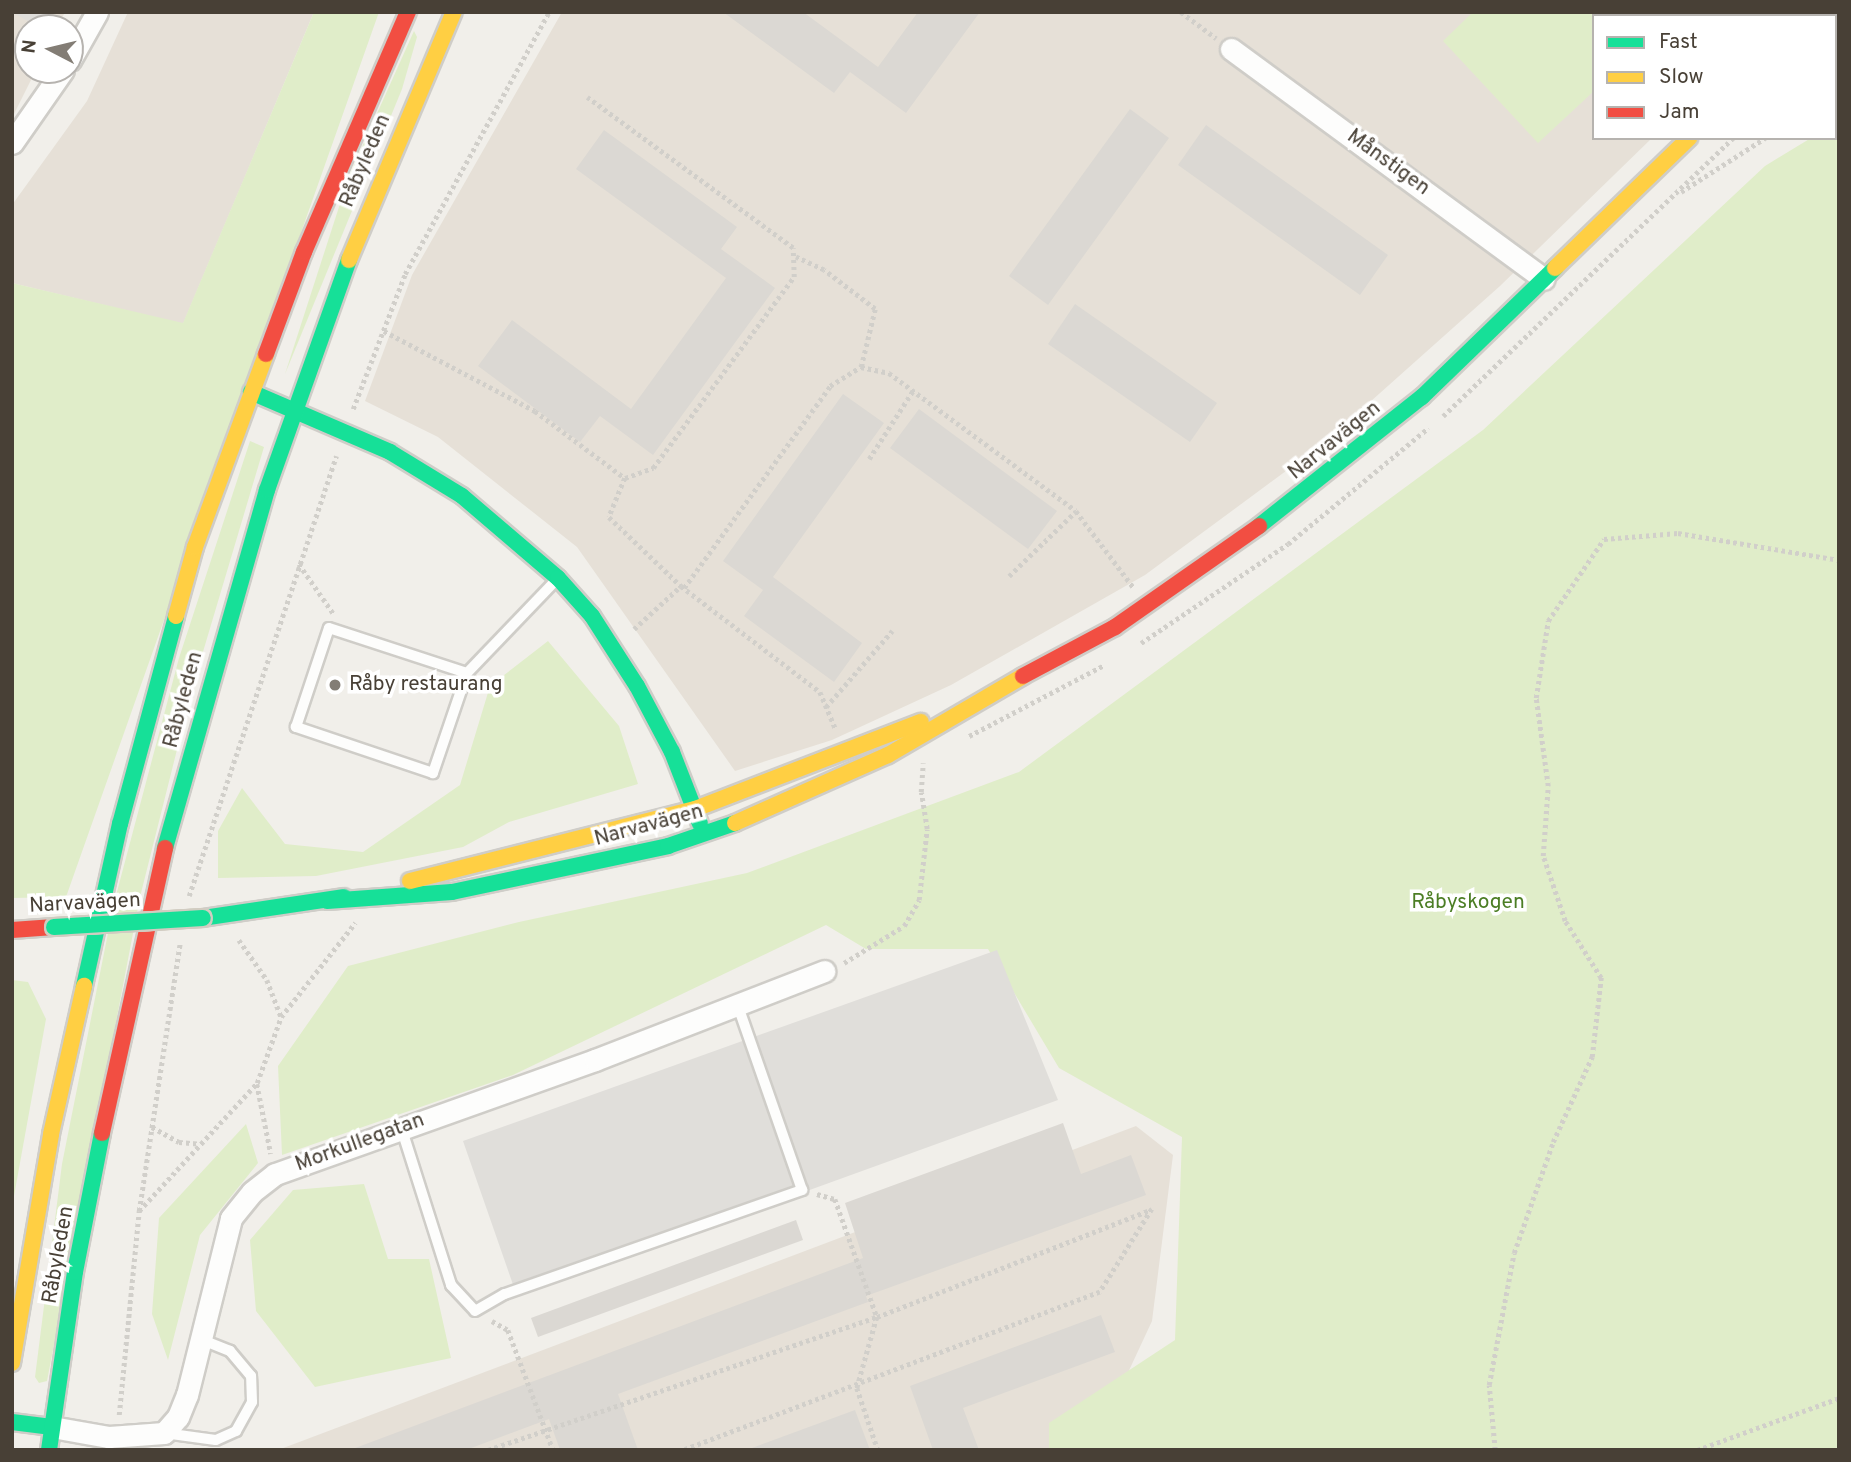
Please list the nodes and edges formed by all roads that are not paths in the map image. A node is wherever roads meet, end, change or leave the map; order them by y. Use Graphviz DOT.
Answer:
graph roads {
  1 [pos="97,12"];
  2 [pos="408,12"];
  3 [pos="454,12"];
  4 [pos="84,35"];
  5 [pos="1231,49"];
  6 [pos="53,84"];
  7 [pos="1687,140"];
  8 [pos="12,144"];
  9 [pos="1544,279"];
  10 [pos="251,392"];
  11 [pos="298,410"];
  12 [pos="558,578"];
  13 [pos="467,673"];
  14 [pos="957,711"];
  15 [pos="695,809"];
  16 [pos="704,834"];
  17 [pos="327,901"];
  18 [pos="12,930"];
  19 [pos="824,971"];
  20 [pos="738,1006"];
  21 [pos="401,1127"];
  22 [pos="200,1339"];
  23 [pos="12,1363"];
  24 [pos="12,1422"];
  25 [pos="52,1427"];
  26 [pos="164,1433"];
  27 [pos="216,1440"];
  28 [pos="49,1450"];
  29 [pos="226,1450"];
  1 -- 4 [label="street"];
  2 -- 10 [label="main road, Råbyleden"];
  3 -- 11 [label="main road, Råbyleden"];
  5 -- 9 [label="street, Månstigen"];
  6 -- 8 [label="street"];
  7 -- 9 [label="main road, Narvavägen"];
  9 -- 14 [label="main road, Narvavägen"];
  10 -- 11 [label="main road"];
  10 -- 23 [label="main road, Råbyleden"];
  11 -- 12 [label="main road"];
  11 -- 25 [label="main road, Råbyleden"];
  12 -- 13 [label="lane"];
  12 -- 15 [label="main road"];
  13 -- 13 [label="lane"];
  14 -- 15 [label="main road, Narvavägen"];
  14 -- 16 [label="main road, Narvavägen"];
  15 -- 16 [label="main road"];
  15 -- 17 [label="main road, Narvavägen"];
  16 -- 17 [label="main road, Narvavägen"];
  17 -- 18 [label="main road, Narvavägen, bridge"];
  19 -- 20 [label="street, Morkullegatan"];
  20 -- 21 [label="street, Morkullegatan"];
  20 -- 21 [label="lane"];
  21 -- 22 [label="street, Morkullegatan"];
  22 -- 26 [label="street, Morkullegatan"];
  22 -- 27 [label="lane"];
  24 -- 25 [label="main road"];
  25 -- 26 [label="street"];
  25 -- 28 [label="main road, Råbyleden"];
  26 -- 27 [label="lane"];
  27 -- 29 [label="lane"];
}
